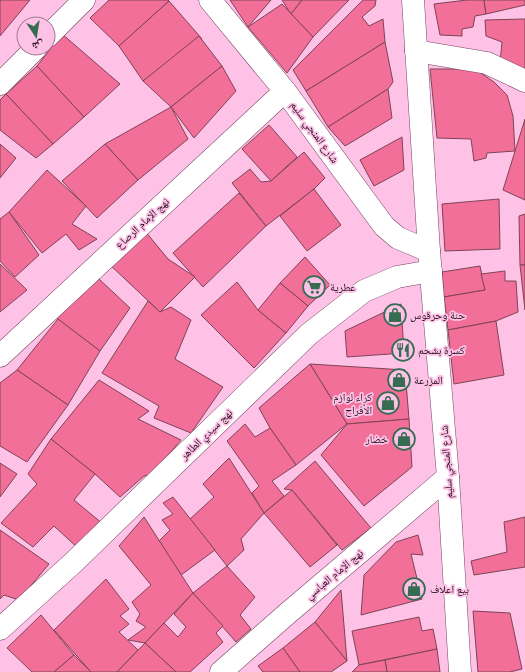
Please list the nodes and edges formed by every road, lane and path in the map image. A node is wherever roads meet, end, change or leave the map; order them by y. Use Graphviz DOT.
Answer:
graph roads {
  1 [pos="84,0"];
  2 [pos="210,0"];
  3 [pos="413,0"];
  4 [pos="56,28"];
  5 [pos="416,51"];
  6 [pos="28,56"];
  7 [pos="525,81"];
  8 [pos="0,84"];
  9 [pos="285,91"];
  10 [pos="430,261"];
  11 [pos="0,356"];
  12 [pos="448,477"];
  13 [pos="0,629"];
  14 [pos="221,672"];
  15 [pos="460,672"];
  1 -- 4 [label="street"];
  2 -- 9 [label="street, شارع المنجي سليم"];
  3 -- 5 [label="street, شارع المنجي سليم"];
  5 -- 7 [label="street"];
  5 -- 10 [label="street, شارع المنجي سليم"];
  6 -- 8 [label="street"];
  9 -- 10 [label="street, شارع المنجي سليم"];
  9 -- 11 [label="street, نهج الإمام الرصاع"];
  10 -- 12 [label="street, شارع المنجي سليم"];
  10 -- 13 [label="street, نهج سيدي الطاهر"];
  12 -- 14 [label="street, نهج الإمام العباسي"];
  12 -- 15 [label="street, شارع المنجي سليم"];
}
